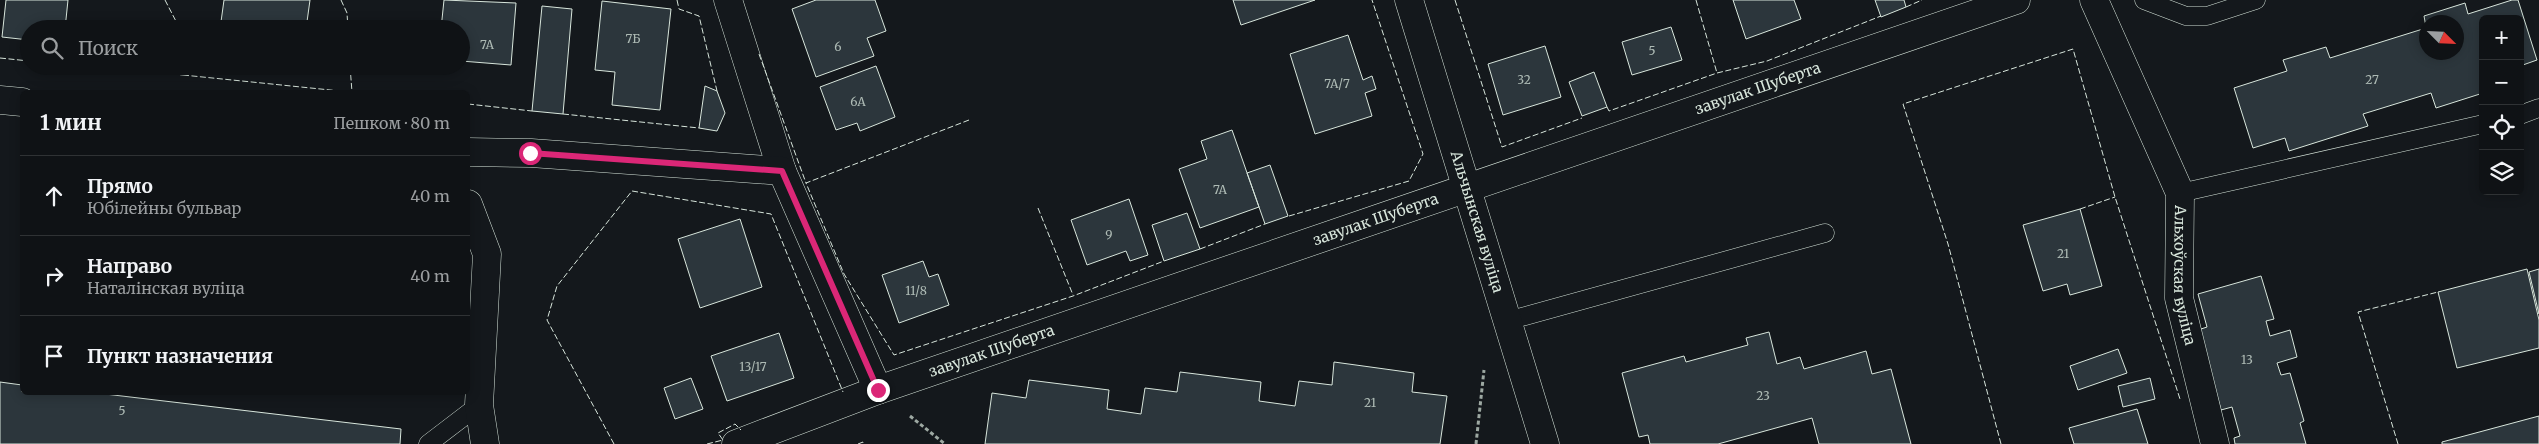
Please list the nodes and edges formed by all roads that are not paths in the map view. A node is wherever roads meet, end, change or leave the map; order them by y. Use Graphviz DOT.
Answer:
graph roads {
  1 [pos="728,0"];
  2 [pos="1409,0"];
  3 [pos="2016,0"];
  4 [pos="2094,0"];
  5 [pos="2144,0"];
  6 [pos="2256,0"];
  7 [pos="2539,108"];
  8 [pos="2524,114"];
  9 [pos="2479,125"];
  10 [pos="470,152"];
  11 [pos="782,171"];
  12 [pos="1466,189"];
  13 [pos="2180,192"];
  14 [pos="470,209"];
  15 [pos="1825,233"];
  16 [pos="1507,321"];
  17 [pos="878,390"];
  18 [pos="479,404"];
  19 [pos="428,444"];
  20 [pos="485,444"];
  21 [pos="736,444"];
  22 [pos="1544,444"];
  23 [pos="2215,444"];
  1 -- 11 [label="street"];
  2 -- 12 [label="street, Альчынская вуліца"];
  3 -- 12 [label="street, завулак Шуберта"];
  4 -- 13 [label="street, Альхоўская вуліца"];
  5 -- 6 [label="lane"];
  7 -- 8 [label="lane"];
  9 -- 13 [label="lane"];
  10 -- 11 [label="street"];
  11 -- 17 [label="street"];
  12 -- 16 [label="street, Альчынская вуліца"];
  12 -- 17 [label="street, завулак Шуберта"];
  13 -- 23 [label="street, Альхоўская вуліца"];
  14 -- 18 [label="street"];
  15 -- 16 [label="lane"];
  16 -- 22 [label="street, Альчынская вуліца"];
  17 -- 21 [label="street, завулак Шуберта"];
  18 -- 19 [label="lane"];
  18 -- 20 [label="street"];
}
